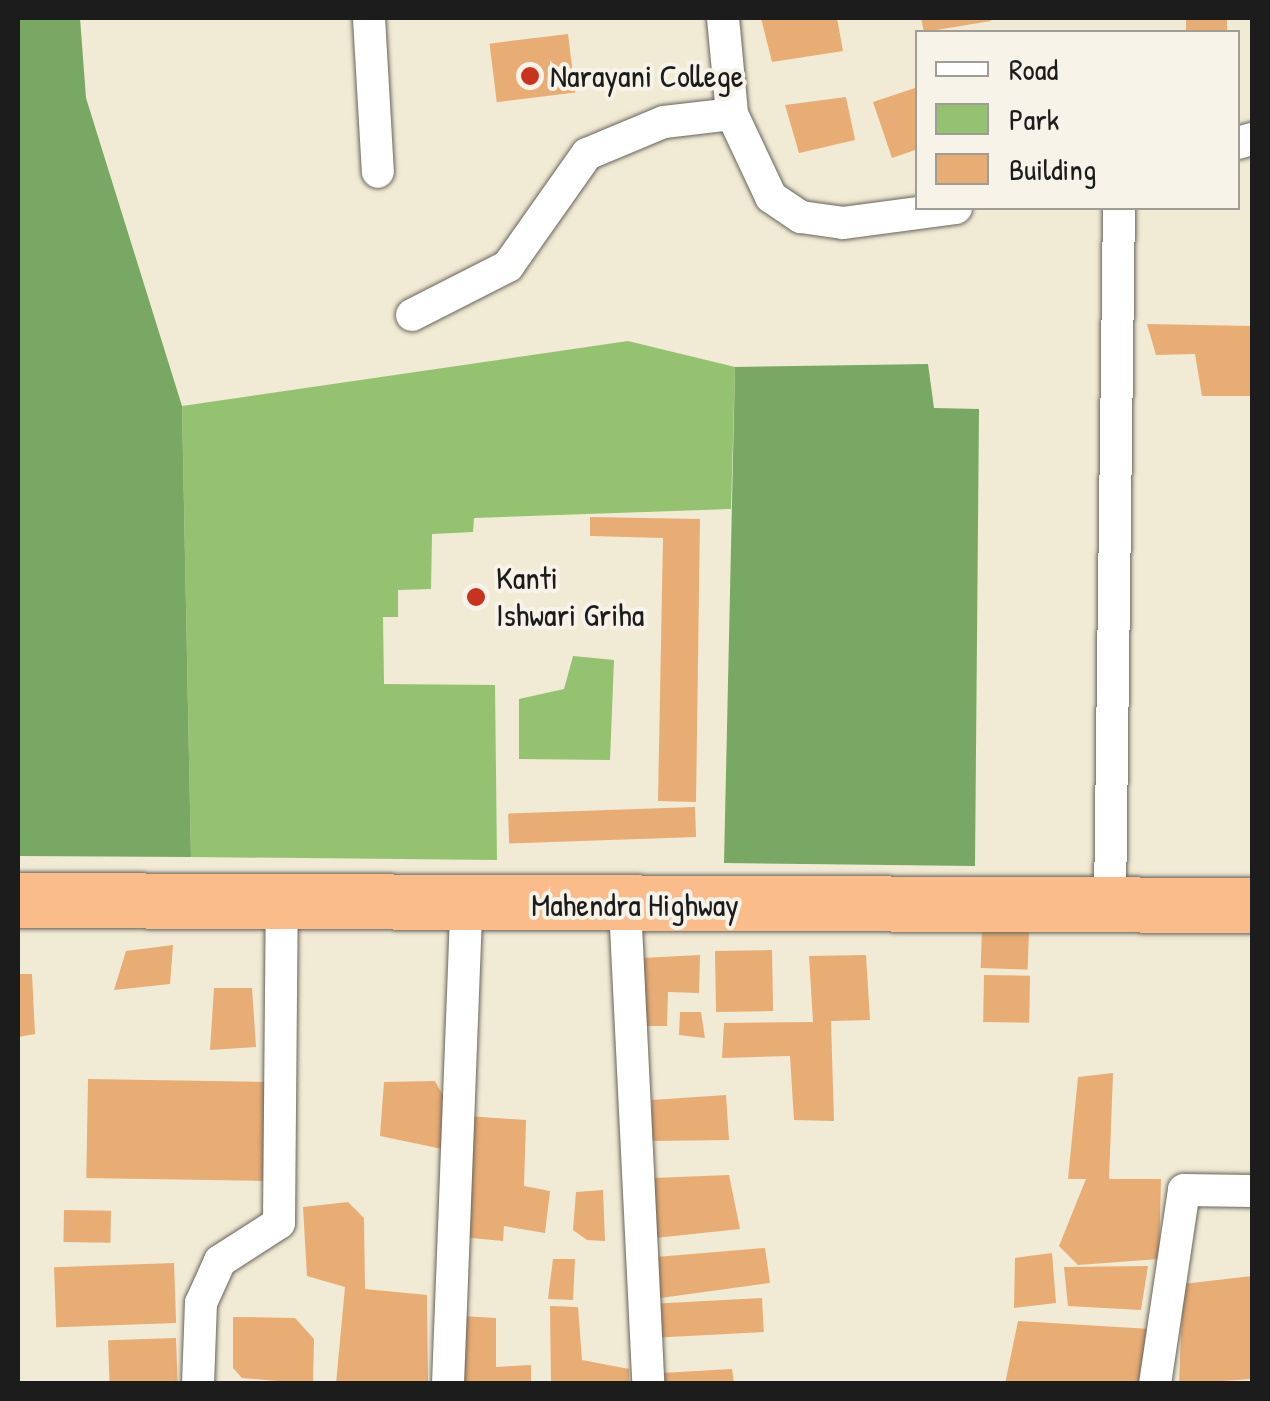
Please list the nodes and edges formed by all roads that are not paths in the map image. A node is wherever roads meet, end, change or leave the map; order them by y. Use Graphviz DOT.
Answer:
graph roads {
  1 [pos="369,18"];
  2 [pos="723,18"];
  3 [pos="732,114"];
  4 [pos="378,172"];
  5 [pos="947,210"];
  6 [pos="1119,210"];
  7 [pos="412,315"];
  8 [pos="18,900"];
  9 [pos="1110,902"];
  10 [pos="282,903"];
  11 [pos="466,905"];
  12 [pos="1252,905"];
  13 [pos="625,906"];
  14 [pos="1252,1191"];
  15 [pos="198,1384"];
  16 [pos="448,1384"];
  17 [pos="648,1384"];
  18 [pos="1155,1384"];
  1 -- 4 [label="street"];
  2 -- 3 [label="street"];
  3 -- 5 [label="street"];
  3 -- 7 [label="street"];
  6 -- 9 [label="street"];
  8 -- 10 [label="highway, Mahendra Highway"];
  9 -- 12 [label="highway, Mahendra Highway"];
  9 -- 13 [label="highway, Mahendra Highway"];
  10 -- 11 [label="highway, Mahendra Highway"];
  10 -- 15 [label="street"];
  11 -- 13 [label="highway, Mahendra Highway"];
  11 -- 16 [label="street"];
  13 -- 17 [label="street"];
  14 -- 18 [label="street"];
}
